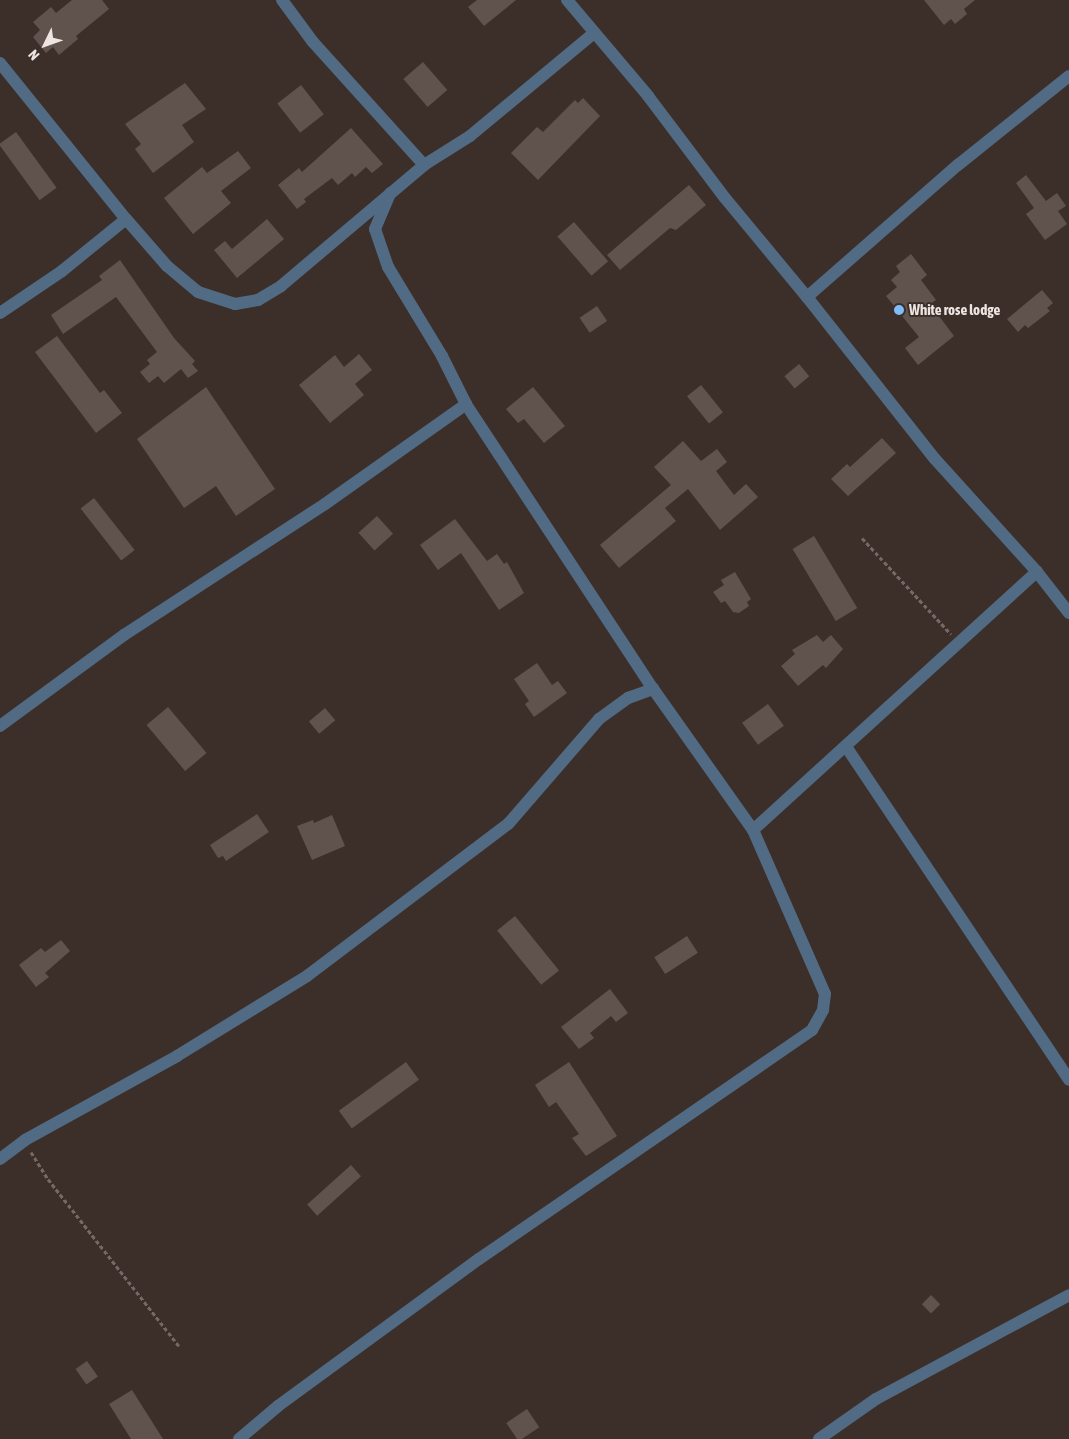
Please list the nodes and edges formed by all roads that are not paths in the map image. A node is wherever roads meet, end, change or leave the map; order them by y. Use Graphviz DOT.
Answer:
graph roads {
  1 [pos="282,0"];
  2 [pos="567,0"];
  3 [pos="594,32"];
  4 [pos="0,63"];
  5 [pos="1069,76"];
  6 [pos="424,165"];
  7 [pos="390,193"];
  8 [pos="126,219"];
  9 [pos="807,296"];
  10 [pos="0,313"];
  11 [pos="466,404"];
  12 [pos="1038,572"];
  13 [pos="1069,613"];
  14 [pos="653,689"];
  15 [pos="0,726"];
  16 [pos="847,748"];
  17 [pos="753,830"];
  18 [pos="1069,1079"];
  19 [pos="0,1159"];
  20 [pos="1069,1295"];
  21 [pos="239,1439"];
  22 [pos="819,1439"];
  1 -- 6 [label="street"];
  2 -- 3 [label="street"];
  3 -- 6 [label="street"];
  3 -- 9 [label="street"];
  4 -- 8 [label="street"];
  5 -- 9 [label="street"];
  6 -- 7 [label="street"];
  7 -- 8 [label="street"];
  7 -- 11 [label="street"];
  8 -- 10 [label="street"];
  9 -- 12 [label="street"];
  11 -- 14 [label="street"];
  11 -- 15 [label="street"];
  12 -- 13 [label="street"];
  12 -- 16 [label="street"];
  14 -- 17 [label="street"];
  14 -- 19 [label="street"];
  16 -- 17 [label="street"];
  16 -- 18 [label="street"];
  17 -- 21 [label="street"];
  20 -- 22 [label="street"];
}
